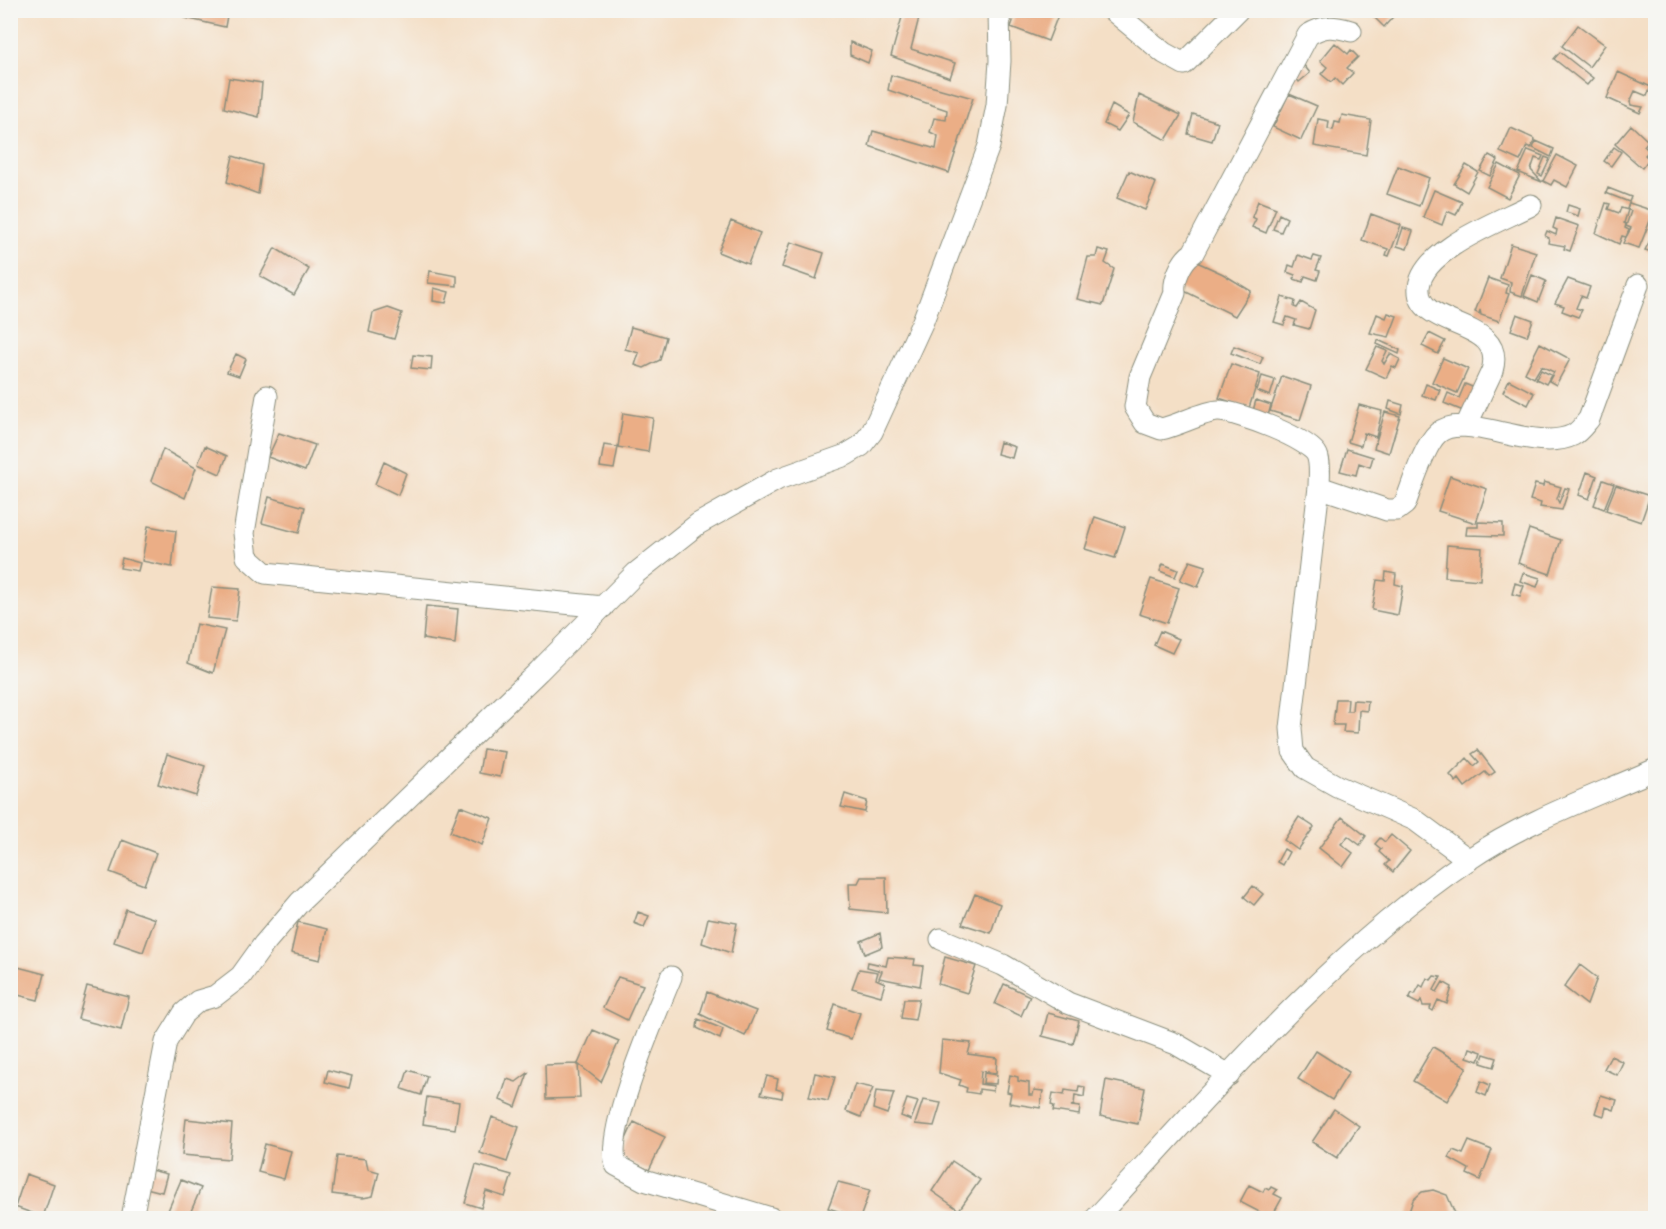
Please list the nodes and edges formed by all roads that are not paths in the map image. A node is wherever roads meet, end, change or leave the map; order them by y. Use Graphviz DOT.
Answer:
graph roads {
  1 [pos="999,10"];
  2 [pos="1112,10"];
  3 [pos="1238,10"];
  4 [pos="1351,31"];
  5 [pos="1531,206"];
  6 [pos="1638,285"];
  7 [pos="267,396"];
  8 [pos="1466,426"];
  9 [pos="1319,487"];
  10 [pos="603,607"];
  11 [pos="1656,769"];
  12 [pos="1469,860"];
  13 [pos="941,939"];
  14 [pos="670,977"];
  15 [pos="1229,1075"];
  16 [pos="132,1218"];
  17 [pos="771,1218"];
  18 [pos="1096,1218"];
  1 -- 10 [label="street"];
  2 -- 3 [label="street"];
  4 -- 9 [label="street"];
  5 -- 8 [label="street"];
  6 -- 8 [label="street"];
  7 -- 10 [label="street"];
  8 -- 9 [label="street"];
  9 -- 12 [label="street"];
  10 -- 16 [label="street"];
  11 -- 12 [label="street"];
  12 -- 15 [label="street"];
  13 -- 15 [label="street"];
  14 -- 17 [label="street"];
  15 -- 18 [label="street"];
}
